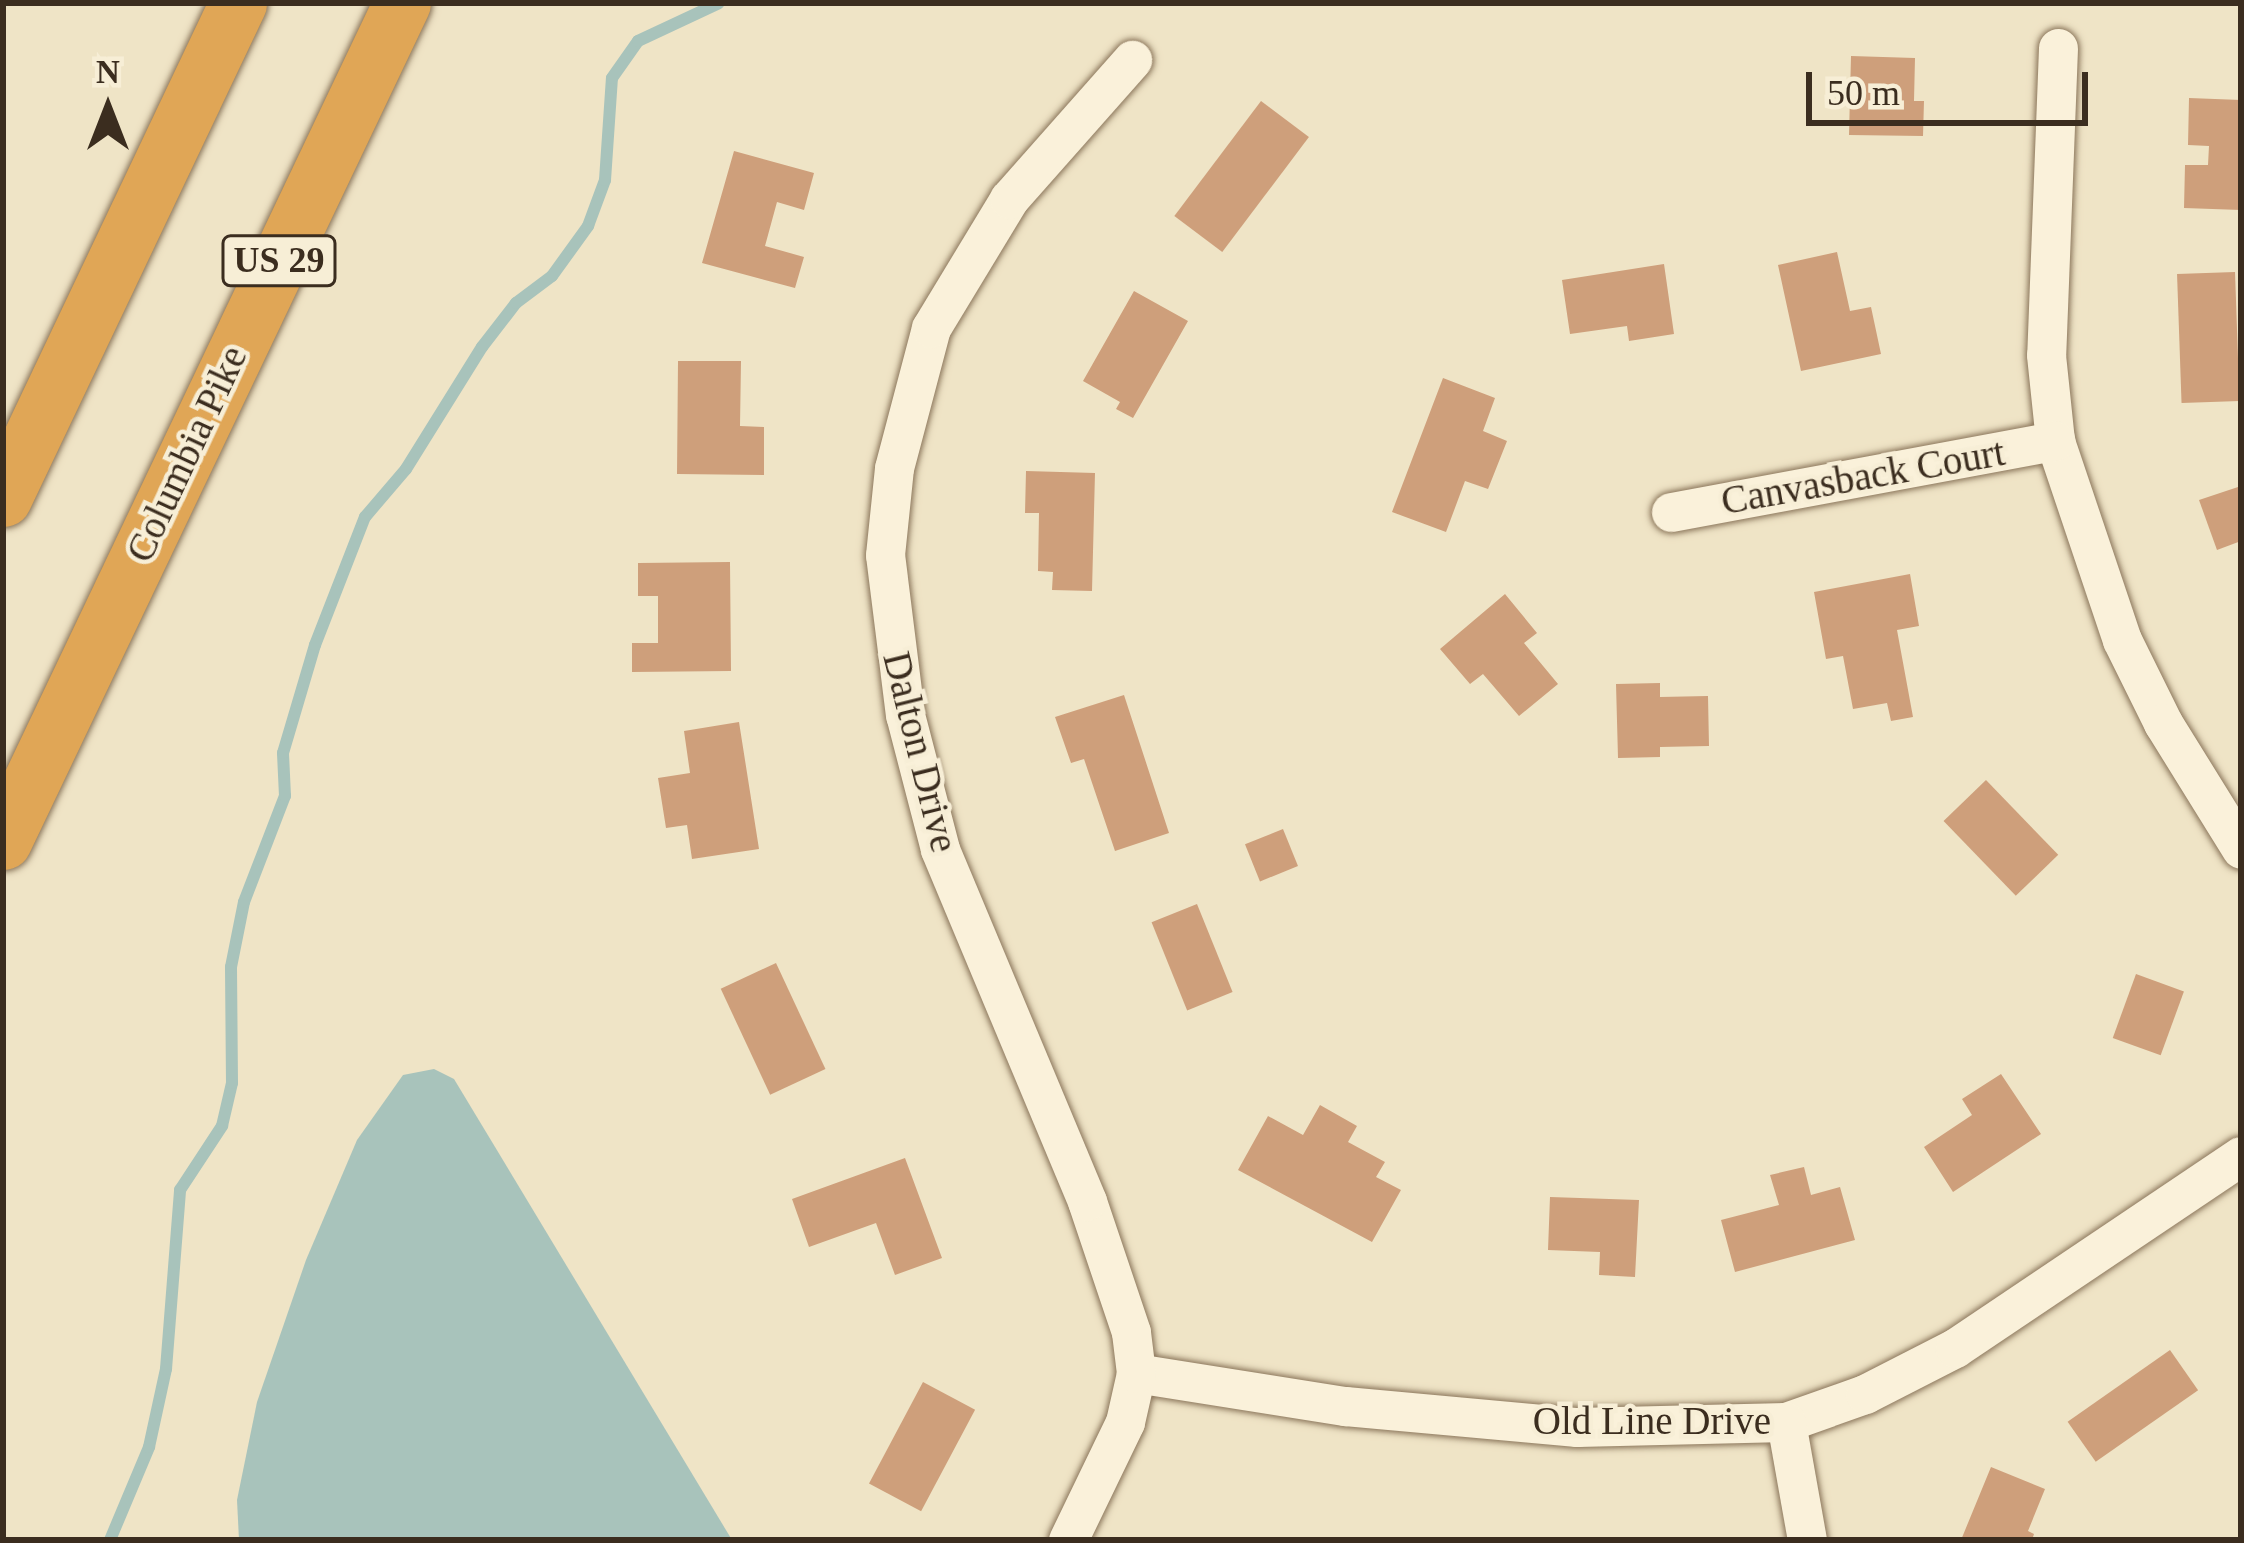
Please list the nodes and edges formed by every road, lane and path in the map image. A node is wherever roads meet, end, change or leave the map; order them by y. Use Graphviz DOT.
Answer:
graph roads {
  1 [pos="215,3"];
  2 [pos="238,3"];
  3 [pos="403,3"];
  4 [pos="441,3"];
  5 [pos="2058,48"];
  6 [pos="1132,60"];
  7 [pos="106,280"];
  8 [pos="2055,441"];
  9 [pos="3,497"];
  10 [pos="1671,512"];
  11 [pos="156,519"];
  12 [pos="3,841"];
  13 [pos="2241,849"];
  14 [pos="2241,1156"];
  15 [pos="1136,1373"];
  16 [pos="1786,1422"];
  17 [pos="1067,1540"];
  18 [pos="1808,1540"];
  1 -- 7 [label="highway"];
  2 -- 7 [label="highway"];
  3 -- 11 [label="highway, Columbia Pike / US 29"];
  4 -- 11 [label="highway"];
  5 -- 8 [label="street"];
  6 -- 15 [label="street, Dalton Drive"];
  7 -- 9 [label="highway"];
  8 -- 10 [label="street, Canvasback Court"];
  8 -- 13 [label="street"];
  11 -- 12 [label="highway, Columbia Pike / US 29"];
  14 -- 16 [label="street, Old Line Drive"];
  15 -- 16 [label="street, Old Line Drive"];
  15 -- 17 [label="street, Dalton Drive"];
  16 -- 18 [label="street"];
}
